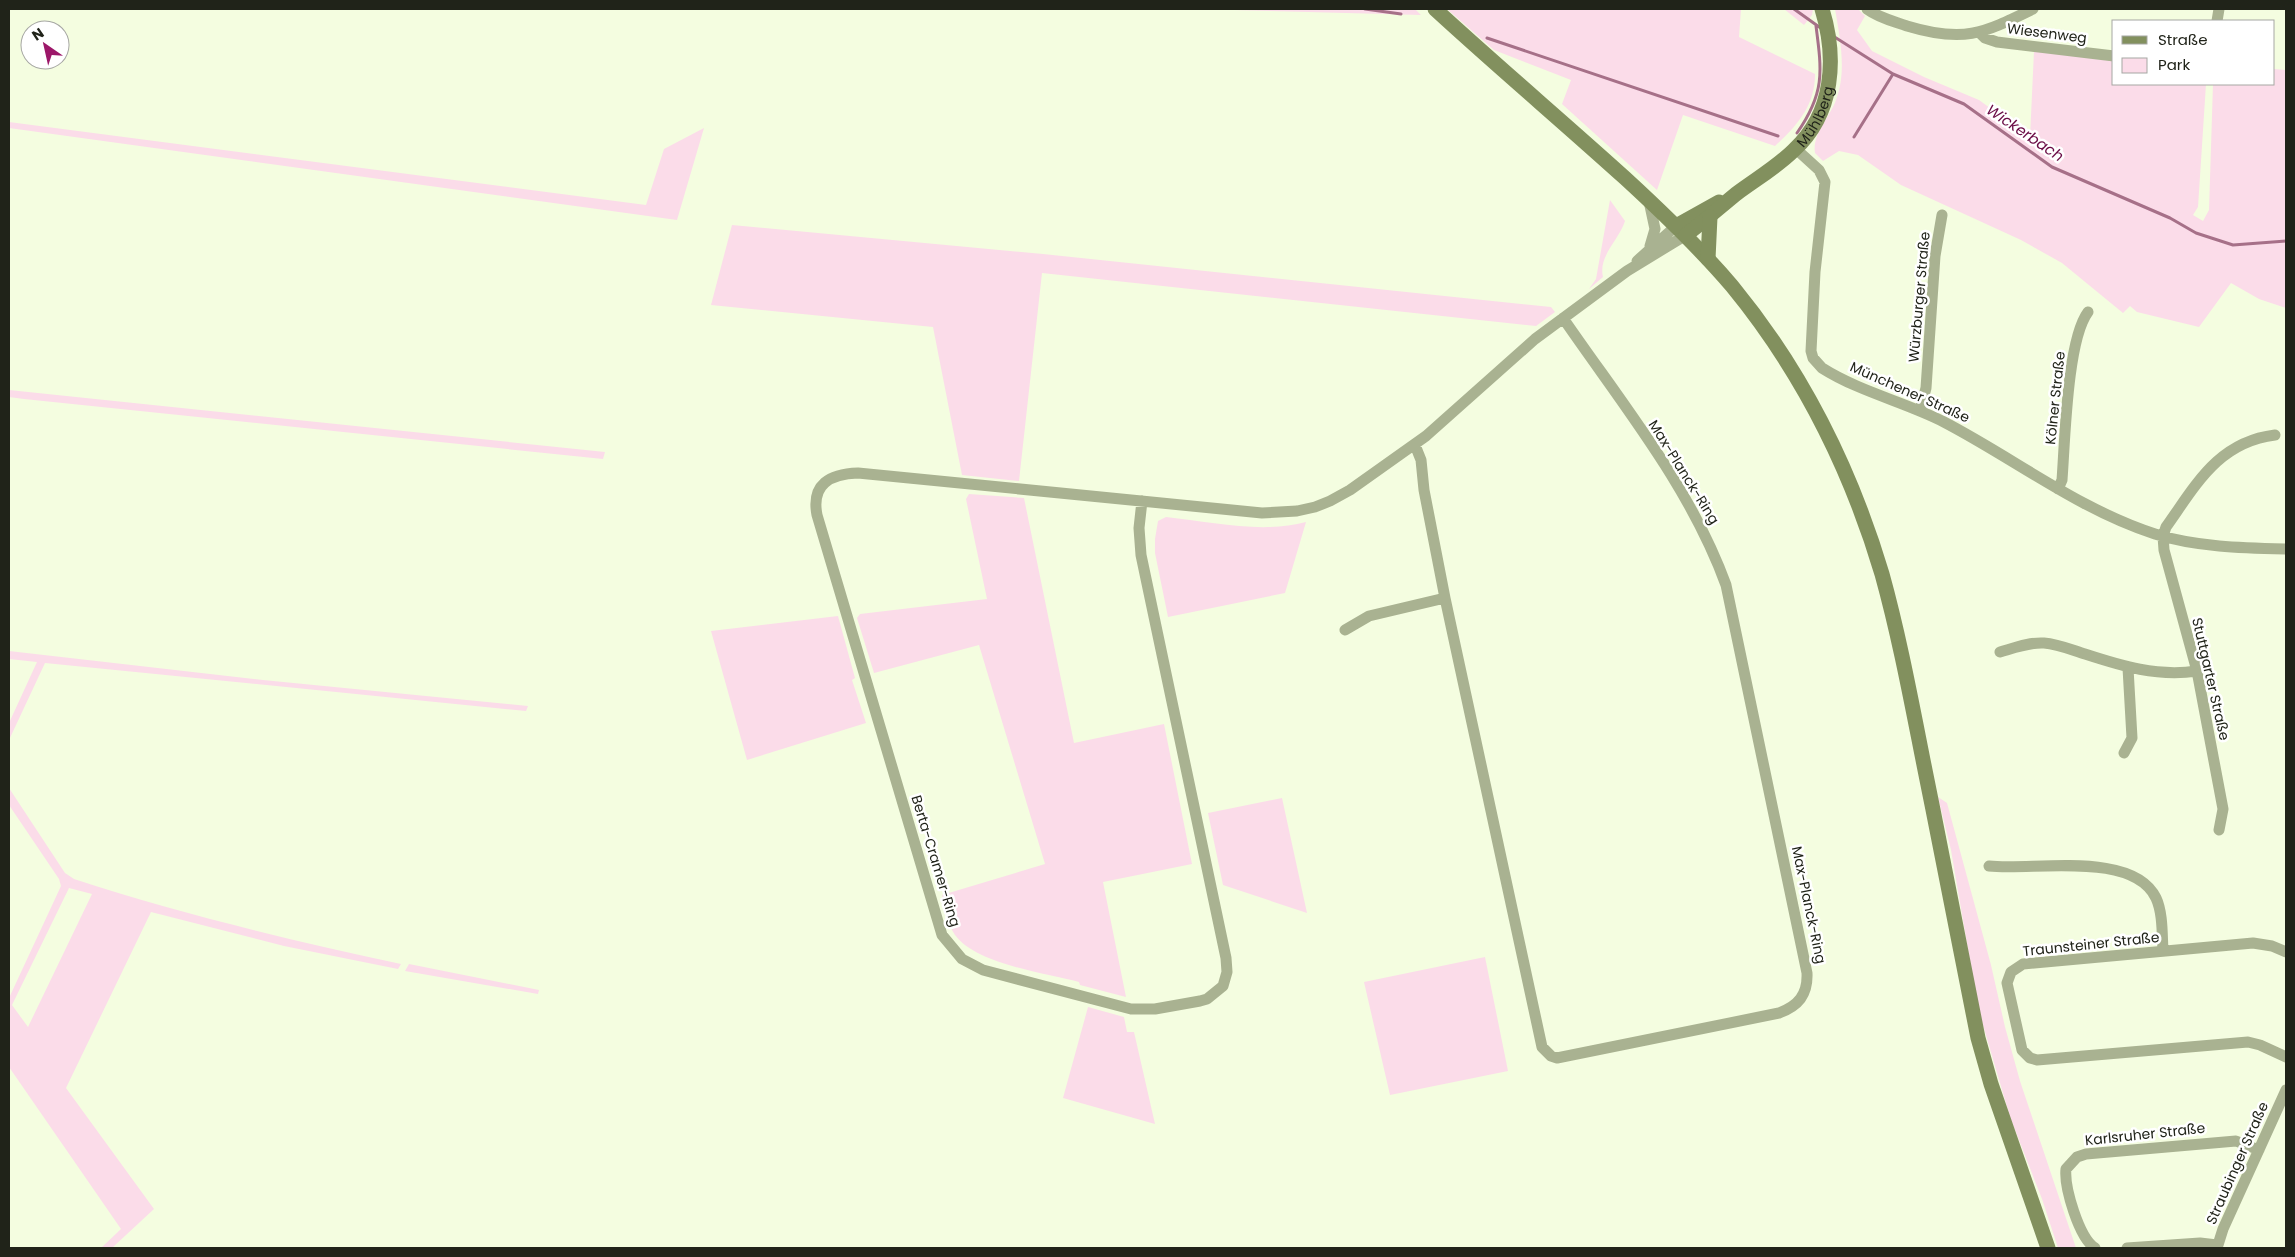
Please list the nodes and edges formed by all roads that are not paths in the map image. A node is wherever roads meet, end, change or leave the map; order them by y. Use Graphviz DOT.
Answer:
graph roads {
  1 [pos="1435,9"];
  2 [pos="1868,9"];
  3 [pos="2033,9"];
  4 [pos="1823,13"];
  5 [pos="1980,33"];
  6 [pos="2112,56"];
  7 [pos="1796,149"];
  8 [pos="1736,194"];
  9 [pos="1648,199"];
  10 [pos="1942,215"];
  11 [pos="1710,217"];
  12 [pos="1681,230"];
  13 [pos="1649,248"];
  14 [pos="1708,259"];
  15 [pos="1627,271"];
  16 [pos="2088,312"];
  17 [pos="1563,318"];
  18 [pos="1920,411"];
  19 [pos="2275,434"];
  20 [pos="1414,445"];
  21 [pos="2058,489"];
  22 [pos="1142,501"];
  23 [pos="2163,536"];
  24 [pos="2286,549"];
  25 [pos="1445,598"];
  26 [pos="1345,630"];
  27 [pos="2000,652"];
  28 [pos="2128,668"];
  29 [pos="2197,671"];
  30 [pos="2124,753"];
  31 [pos="2219,830"];
  32 [pos="1990,866"];
  33 [pos="2163,951"];
  34 [pos="2286,952"];
  35 [pos="2286,1056"];
  36 [pos="2286,1090"];
  37 [pos="2259,1150"];
  38 [pos="2217,1247"];
  39 [pos="2048,1248"];
  40 [pos="2094,1248"];
  41 [pos="2127,1248"];
  1 -- 9 [label="main road"];
  2 -- 5 [label="street"];
  3 -- 5 [label="street"];
  4 -- 7 [label="main road, Mühlberg"];
  5 -- 6 [label="street, Wiesenweg"];
  7 -- 8 [label="main road, Mühlberg"];
  7 -- 18 [label="street, Münchener Straße"];
  8 -- 11 [label="main road, Mühlberg"];
  8 -- 12 [label="main road, Mühlberg"];
  9 -- 12 [label="main road"];
  9 -- 13 [label="street"];
  10 -- 18 [label="street, Würzburger Straße"];
  11 -- 12 [label="main road, Mühlberg"];
  11 -- 14 [label="main road"];
  12 -- 13 [label="street"];
  12 -- 14 [label="main road"];
  12 -- 15 [label="street"];
  13 -- 15 [label="street"];
  14 -- 39 [label="main road"];
  15 -- 17 [label="street"];
  16 -- 21 [label="street, Kölner Straße"];
  17 -- 20 [label="street"];
  17 -- 25 [label="street, Max-Planck-Ring"];
  18 -- 21 [label="street, Münchener Straße"];
  19 -- 23 [label="street"];
  20 -- 22 [label="street, Berta-Cramer-Ring"];
  20 -- 25 [label="street, Max-Planck-Ring"];
  21 -- 23 [label="street, Münchener Straße"];
  22 -- 22 [label="street, Berta-Cramer-Ring"];
  23 -- 24 [label="street, Münchener Straße"];
  23 -- 29 [label="street, Stuttgarter Straße"];
  25 -- 26 [label="street"];
  27 -- 28 [label="street"];
  28 -- 29 [label="street"];
  28 -- 30 [label="street"];
  29 -- 31 [label="street, Stuttgarter Straße"];
  32 -- 33 [label="street"];
  33 -- 34 [label="street, Traunsteiner Straße"];
  33 -- 35 [label="street, Traunsteiner Straße"];
  36 -- 37 [label="street, Straubinger Straße"];
  37 -- 38 [label="street, Straubinger Straße"];
  37 -- 40 [label="street, Karlsruher Straße"];
  38 -- 41 [label="street"];
}
